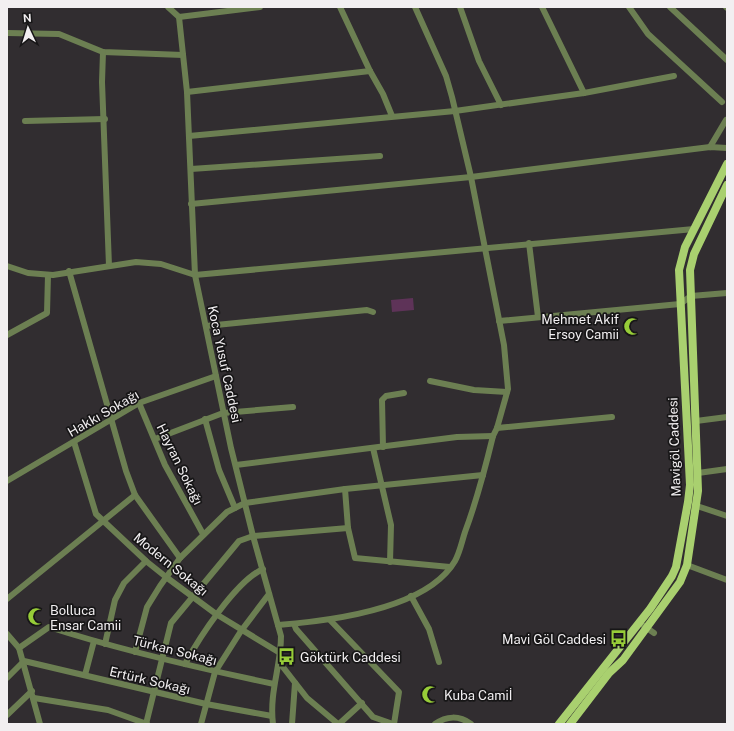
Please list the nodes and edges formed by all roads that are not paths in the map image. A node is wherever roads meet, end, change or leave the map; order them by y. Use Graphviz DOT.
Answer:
graph roads {
  1 [pos="168,7"];
  2 [pos="260,7"];
  3 [pos="340,7"];
  4 [pos="415,7"];
  5 [pos="460,7"];
  6 [pos="542,7"];
  7 [pos="629,7"];
  8 [pos="670,7"];
  9 [pos="179,17"];
  10 [pos="7,33"];
  11 [pos="103,52"];
  12 [pos="183,55"];
  13 [pos="727,60"];
  14 [pos="370,71"];
  15 [pos="674,76"];
  16 [pos="187,92"];
  17 [pos="584,93"];
  18 [pos="722,102"];
  19 [pos="501,104"];
  20 [pos="456,111"];
  21 [pos="392,116"];
  22 [pos="105,119"];
  23 [pos="726,120"];
  24 [pos="25,121"];
  25 [pos="189,136"];
  26 [pos="710,147"];
  27 [pos="727,148"];
  28 [pos="380,156"];
  29 [pos="727,164"];
  30 [pos="191,169"];
  31 [pos="471,177"];
  32 [pos="727,185"];
  33 [pos="191,204"];
  34 [pos="694,229"];
  35 [pos="529,243"];
  36 [pos="484,247"];
  37 [pos="7,266"];
  38 [pos="109,266"];
  39 [pos="69,271"];
  40 [pos="48,274"];
  41 [pos="194,275"];
  42 [pos="727,293"];
  43 [pos="690,296"];
  44 [pos="680,304"];
  45 [pos="373,312"];
  46 [pos="538,317"];
  47 [pos="499,321"];
  48 [pos="206,326"];
  49 [pos="7,335"];
  50 [pos="216,376"];
  51 [pos="430,381"];
  52 [pos="507,392"];
  53 [pos="404,394"];
  54 [pos="139,403"];
  55 [pos="293,407"];
  56 [pos="224,413"];
  57 [pos="612,417"];
  58 [pos="727,417"];
  59 [pos="111,419"];
  60 [pos="205,419"];
  61 [pos="696,421"];
  62 [pos="497,428"];
  63 [pos="493,436"];
  64 [pos="155,439"];
  65 [pos="74,442"];
  66 [pos="383,447"];
  67 [pos="373,448"];
  68 [pos="236,466"];
  69 [pos="727,469"];
  70 [pos="698,473"];
  71 [pos="483,475"];
  72 [pos="7,481"];
  73 [pos="383,485"];
  74 [pos="345,489"];
  75 [pos="135,495"];
  76 [pos="245,504"];
  77 [pos="697,506"];
  78 [pos="235,508"];
  79 [pos="727,516"];
  80 [pos="104,520"];
  81 [pos="348,528"];
  82 [pos="203,534"];
  83 [pos="253,536"];
  84 [pos="180,558"];
  85 [pos="146,561"];
  86 [pos="390,562"];
  87 [pos="687,565"];
  88 [pos="450,567"];
  89 [pos="262,569"];
  90 [pos="166,577"];
  91 [pos="727,580"];
  92 [pos="269,594"];
  93 [pos="411,596"];
  94 [pos="192,597"];
  95 [pos="7,599"];
  96 [pos="216,614"];
  97 [pos="330,620"];
  98 [pos="639,623"];
  99 [pos="294,624"];
  100 [pos="278,625"];
  101 [pos="647,628"];
  102 [pos="242,631"];
  103 [pos="654,633"];
  104 [pos="7,634"];
  105 [pos="94,641"];
  106 [pos="105,644"];
  107 [pos="19,648"];
  108 [pos="135,652"];
  109 [pos="280,654"];
  110 [pos="163,659"];
  111 [pos="24,661"];
  112 [pos="279,662"];
  113 [pos="440,662"];
  114 [pos="185,664"];
  115 [pos="215,672"];
  116 [pos="85,676"];
  117 [pos="7,678"];
  118 [pos="295,683"];
  119 [pos="274,684"];
  120 [pos="155,692"];
  121 [pos="33,695"];
  122 [pos="362,703"];
  123 [pos="206,704"];
  124 [pos="7,715"];
  125 [pos="272,716"];
  126 [pos="40,724"];
  127 [pos="147,724"];
  128 [pos="201,724"];
  129 [pos="273,724"];
  130 [pos="292,724"];
  131 [pos="339,724"];
  132 [pos="394,724"];
  133 [pos="435,724"];
  134 [pos="471,724"];
  135 [pos="559,724"];
  136 [pos="570,724"];
  1 -- 9 [label="street"];
  2 -- 9 [label="street"];
  3 -- 14 [label="street"];
  4 -- 20 [label="street"];
  5 -- 19 [label="street"];
  6 -- 17 [label="street"];
  7 -- 18 [label="street"];
  8 -- 13 [label="street"];
  9 -- 12 [label="street, Koca Yusuf Caddesi"];
  10 -- 11 [label="street"];
  11 -- 12 [label="street"];
  11 -- 22 [label="street"];
  12 -- 16 [label="street, Koca Yusuf Caddesi"];
  14 -- 16 [label="street"];
  14 -- 21 [label="street"];
  15 -- 17 [label="street"];
  16 -- 25 [label="street, Koca Yusuf Caddesi"];
  17 -- 19 [label="street"];
  19 -- 20 [label="street"];
  20 -- 21 [label="street"];
  20 -- 31 [label="street"];
  21 -- 25 [label="street"];
  22 -- 24 [label="street"];
  22 -- 38 [label="street"];
  23 -- 26 [label="street"];
  25 -- 30 [label="street, Koca Yusuf Caddesi"];
  26 -- 27 [label="street"];
  26 -- 31 [label="street"];
  28 -- 30 [label="street"];
  29 -- 34 [label="main road, Mavigöl Caddesi"];
  30 -- 33 [label="street, Koca Yusuf Caddesi"];
  31 -- 33 [label="street"];
  31 -- 36 [label="street"];
  32 -- 43 [label="main road, Mavigöl Caddesi"];
  33 -- 41 [label="street, Koca Yusuf Caddesi"];
  34 -- 35 [label="street"];
  34 -- 44 [label="main road, Mavigöl Caddesi"];
  35 -- 36 [label="street"];
  35 -- 46 [label="street"];
  36 -- 41 [label="street"];
  36 -- 47 [label="street"];
  37 -- 40 [label="street"];
  38 -- 39 [label="street"];
  38 -- 41 [label="street"];
  39 -- 40 [label="street"];
  39 -- 59 [label="street"];
  40 -- 49 [label="street"];
  41 -- 48 [label="street, Koca Yusuf Caddesi"];
  42 -- 43 [label="street"];
  43 -- 44 [label="street"];
  43 -- 61 [label="main road, Mavigöl Caddesi"];
  44 -- 46 [label="street"];
  44 -- 98 [label="main road, Mavigöl Caddesi"];
  45 -- 48 [label="street"];
  46 -- 47 [label="street"];
  47 -- 52 [label="street"];
  48 -- 50 [label="street, Koca Yusuf Caddesi"];
  50 -- 54 [label="street, Hakkı Sokağı"];
  50 -- 56 [label="street, Koca Yusuf Caddesi"];
  51 -- 52 [label="street"];
  52 -- 62 [label="street"];
  53 -- 66 [label="street"];
  54 -- 59 [label="street, Hakkı Sokağı"];
  54 -- 64 [label="street, Hayran Sokağı"];
  55 -- 56 [label="street"];
  56 -- 60 [label="street"];
  56 -- 68 [label="street, Koca Yusuf Caddesi"];
  57 -- 62 [label="street"];
  58 -- 61 [label="street"];
  59 -- 65 [label="street, Hakkı Sokağı"];
  59 -- 75 [label="street"];
  60 -- 64 [label="street"];
  60 -- 78 [label="street"];
  61 -- 70 [label="main road, Mavigöl Caddesi"];
  62 -- 63 [label="street"];
  63 -- 66 [label="street"];
  63 -- 71 [label="street"];
  64 -- 82 [label="street, Hayran Sokağı"];
  65 -- 72 [label="street, Hakkı Sokağı"];
  65 -- 80 [label="street, Modern Sokağı"];
  66 -- 67 [label="street"];
  67 -- 68 [label="street"];
  67 -- 73 [label="street"];
  68 -- 76 [label="street, Koca Yusuf Caddesi"];
  69 -- 70 [label="street"];
  70 -- 77 [label="main road, Mavigöl Caddesi"];
  71 -- 73 [label="street"];
  71 -- 88 [label="street"];
  73 -- 74 [label="street"];
  73 -- 86 [label="street"];
  74 -- 76 [label="street"];
  74 -- 81 [label="street"];
  75 -- 80 [label="street"];
  75 -- 84 [label="street"];
  76 -- 78 [label="street"];
  76 -- 83 [label="street, Koca Yusuf Caddesi"];
  77 -- 79 [label="street"];
  77 -- 87 [label="main road, Mavigöl Caddesi"];
  78 -- 82 [label="street"];
  80 -- 85 [label="street, Modern Sokağı"];
  80 -- 95 [label="street"];
  81 -- 83 [label="street"];
  81 -- 86 [label="street"];
  82 -- 84 [label="street"];
  83 -- 89 [label="street, Koca Yusuf Caddesi"];
  83 -- 94 [label="street"];
  84 -- 90 [label="street"];
  85 -- 90 [label="street, Modern Sokağı"];
  85 -- 106 [label="street"];
  86 -- 88 [label="street"];
  87 -- 91 [label="street"];
  87 -- 101 [label="main road, Mavigöl Caddesi"];
  88 -- 93 [label="street"];
  89 -- 92 [label="street, Koca Yusuf Caddesi"];
  89 -- 96 [label="street"];
  90 -- 94 [label="street, Modern Sokağı"];
  90 -- 108 [label="street"];
  92 -- 100 [label="street, Koca Yusuf Caddesi"];
  92 -- 102 [label="street"];
  93 -- 97 [label="street"];
  93 -- 113 [label="street"];
  94 -- 96 [label="street, Modern Sokağı"];
  94 -- 110 [label="street"];
  96 -- 102 [label="street, Modern Sokağı"];
  96 -- 114 [label="street"];
  97 -- 99 [label="street"];
  97 -- 132 [label="street"];
  98 -- 101 [label="street"];
  98 -- 135 [label="main road, Mavigöl Caddesi"];
  99 -- 100 [label="street"];
  99 -- 122 [label="street"];
  100 -- 109 [label="street, Koca Yusuf Caddesi"];
  101 -- 103 [label="street"];
  101 -- 136 [label="main road, Mavigöl Caddesi"];
  102 -- 109 [label="street, Modern Sokağı"];
  102 -- 115 [label="street"];
  104 -- 107 [label="street"];
  105 -- 106 [label="street, Türkan Sokağı"];
  105 -- 107 [label="street, Türkan Sokağı"];
  105 -- 116 [label="street"];
  106 -- 108 [label="street, Türkan Sokağı"];
  107 -- 111 [label="street"];
  108 -- 110 [label="street, Türkan Sokağı"];
  109 -- 112 [label="street, Koca Yusuf Caddesi"];
  110 -- 114 [label="street, Türkan Sokağı"];
  110 -- 120 [label="street"];
  111 -- 116 [label="street, Ertürk Sokağı"];
  111 -- 117 [label="street"];
  111 -- 121 [label="street"];
  112 -- 118 [label="street"];
  112 -- 119 [label="street, Koca Yusuf Caddesi"];
  114 -- 115 [label="street, Türkan Sokağı"];
  115 -- 119 [label="street, Türkan Sokağı"];
  115 -- 123 [label="street"];
  116 -- 120 [label="street, Ertürk Sokağı"];
  118 -- 130 [label="street"];
  118 -- 131 [label="street"];
  119 -- 125 [label="street, Koca Yusuf Caddesi"];
  120 -- 123 [label="street, Ertürk Sokağı"];
  120 -- 127 [label="street"];
  121 -- 124 [label="street"];
  121 -- 126 [label="street"];
  121 -- 127 [label="street"];
  122 -- 131 [label="street"];
  122 -- 132 [label="street"];
  123 -- 125 [label="street, Ertürk Sokağı"];
  123 -- 128 [label="street"];
  125 -- 129 [label="street, Koca Yusuf Caddesi"];
  133 -- 134 [label="street"];
}
